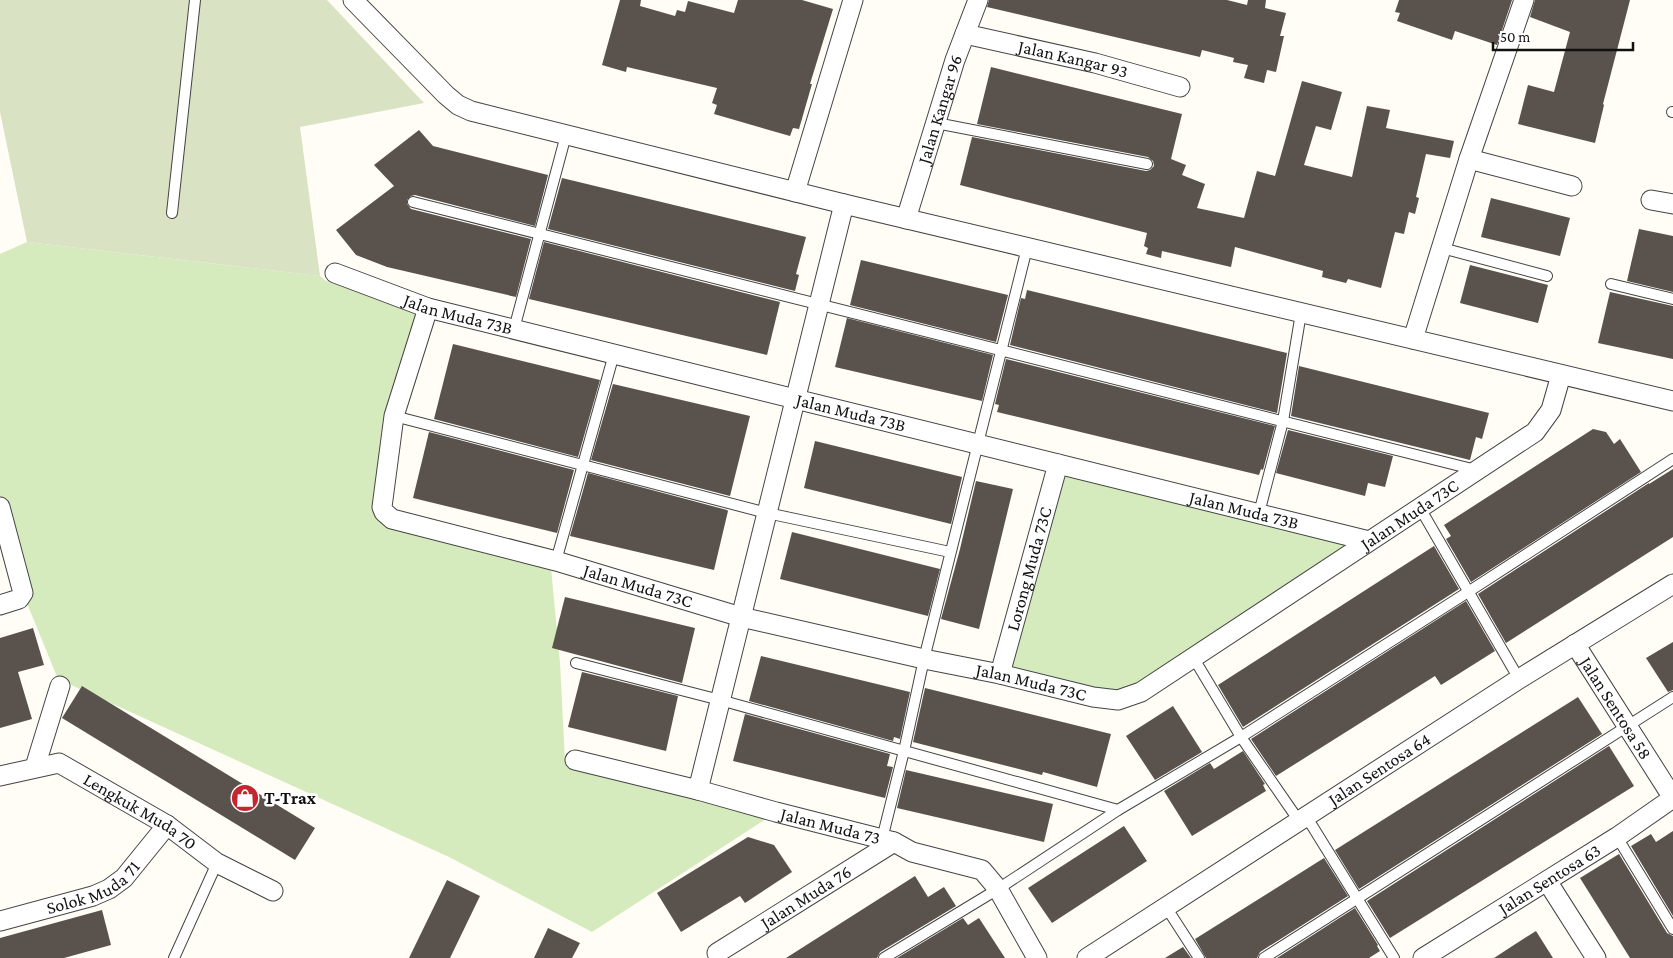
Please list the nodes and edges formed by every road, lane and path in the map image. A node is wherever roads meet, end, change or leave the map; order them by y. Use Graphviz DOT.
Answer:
graph roads {
  1 [pos="194,0"];
  2 [pos="353,0"];
  3 [pos="853,0"];
  4 [pos="978,0"];
  5 [pos="1524,0"];
  6 [pos="965,34"];
  7 [pos="1180,87"];
  8 [pos="936,123"];
  9 [pos="566,135"];
  10 [pos="1469,159"];
  11 [pos="1147,164"];
  12 [pos="1572,186"];
  13 [pos="795,192"];
  14 [pos="1651,200"];
  15 [pos="413,202"];
  16 [pos="844,204"];
  17 [pos="1673,204"];
  18 [pos="172,213"];
  19 [pos="906,219"];
  20 [pos="540,234"];
  21 [pos="1027,248"];
  22 [pos="1442,248"];
  23 [pos="335,273"];
  24 [pos="1547,276"];
  25 [pos="1612,284"];
  26 [pos="1673,299"];
  27 [pos="819,305"];
  28 [pos="428,308"];
  29 [pos="1301,313"];
  30 [pos="514,329"];
  31 [pos="1413,339"];
  32 [pos="1001,351"];
  33 [pos="614,354"];
  34 [pos="1562,374"];
  35 [pos="795,399"];
  36 [pos="1673,401"];
  37 [pos="394,416"];
  38 [pos="1283,421"];
  39 [pos="978,444"];
  40 [pos="1673,458"];
  41 [pos="1058,464"];
  42 [pos="583,466"];
  43 [pos="1477,470"];
  44 [pos="0,507"];
  45 [pos="1420,508"];
  46 [pos="767,513"];
  47 [pos="1259,513"];
  48 [pos="1369,541"];
  49 [pos="950,552"];
  50 [pos="556,561"];
  51 [pos="1673,584"];
  52 [pos="1468,592"];
  53 [pos="0,605"];
  54 [pos="741,618"];
  55 [pos="1575,644"];
  56 [pos="1193,657"];
  57 [pos="924,660"];
  58 [pos="576,663"];
  59 [pos="1000,674"];
  60 [pos="1519,679"];
  61 [pos="60,686"];
  62 [pos="1673,697"];
  63 [pos="720,700"];
  64 [pos="1627,726"];
  65 [pos="1241,737"];
  66 [pos="904,751"];
  67 [pos="575,760"];
  68 [pos="35,767"];
  69 [pos="0,776"];
  70 [pos="698,790"];
  71 [pos="1673,798"];
  72 [pos="1118,810"];
  73 [pos="1302,818"];
  74 [pos="167,825"];
  75 [pos="1617,837"];
  76 [pos="888,840"];
  77 [pos="217,863"];
  78 [pos="1547,881"];
  79 [pos="998,889"];
  80 [pos="273,891"];
  81 [pos="1358,898"];
  82 [pos="1166,907"];
  83 [pos="0,921"];
  84 [pos="1673,928"];
  85 [pos="717,953"];
  86 [pos="174,958"];
  87 [pos="884,958"];
  88 [pos="1038,958"];
  89 [pos="1087,958"];
  90 [pos="1199,958"];
  91 [pos="1264,958"];
  92 [pos="1394,958"];
  93 [pos="1423,958"];
  94 [pos="1596,958"];
  1 -- 18 [label="lane"];
  2 -- 9 [label="street"];
  3 -- 13 [label="street"];
  4 -- 6 [label="street, Jalan Kangar 96"];
  5 -- 10 [label="street"];
  6 -- 7 [label="street, Jalan Kangar 93"];
  6 -- 8 [label="street, Jalan Kangar 96"];
  8 -- 11 [label="lane"];
  8 -- 19 [label="street, Jalan Kangar 96"];
  9 -- 13 [label="street"];
  9 -- 20 [label="lane"];
  10 -- 12 [label="street"];
  10 -- 22 [label="street"];
  13 -- 16 [label="street"];
  14 -- 17 [label="street"];
  15 -- 20 [label="lane"];
  16 -- 19 [label="street"];
  16 -- 27 [label="street"];
  19 -- 21 [label="street"];
  20 -- 27 [label="lane"];
  20 -- 30 [label="lane"];
  21 -- 29 [label="street"];
  21 -- 32 [label="lane"];
  22 -- 24 [label="lane"];
  22 -- 31 [label="street"];
  23 -- 28 [label="street, Jalan Muda 73B"];
  25 -- 26 [label="lane"];
  27 -- 32 [label="lane"];
  27 -- 35 [label="street"];
  28 -- 30 [label="street, Jalan Muda 73B"];
  28 -- 37 [label="street"];
  29 -- 31 [label="street"];
  29 -- 38 [label="lane"];
  30 -- 33 [label="street, Jalan Muda 73B"];
  31 -- 34 [label="street"];
  32 -- 38 [label="lane"];
  32 -- 39 [label="lane"];
  33 -- 35 [label="street, Jalan Muda 73B"];
  33 -- 42 [label="lane"];
  34 -- 36 [label="street"];
  34 -- 43 [label="street, Jalan Muda 73C"];
  35 -- 39 [label="street, Jalan Muda 73B"];
  35 -- 46 [label="street"];
  37 -- 42 [label="lane"];
  37 -- 50 [label="street, Jalan Muda 73C"];
  38 -- 43 [label="lane"];
  38 -- 47 [label="lane"];
  39 -- 41 [label="street, Jalan Muda 73B"];
  39 -- 49 [label="lane"];
  40 -- 52 [label="lane"];
  41 -- 47 [label="street, Jalan Muda 73B"];
  41 -- 59 [label="street, Lorong Muda 73C"];
  42 -- 46 [label="lane"];
  42 -- 50 [label="lane"];
  43 -- 45 [label="street, Jalan Muda 73C"];
  44 -- 53 [label="street"];
  45 -- 48 [label="street, Jalan Muda 73C"];
  45 -- 52 [label="lane"];
  46 -- 49 [label="lane"];
  46 -- 54 [label="street"];
  47 -- 48 [label="street, Jalan Muda 73B"];
  48 -- 56 [label="street, Jalan Muda 73C"];
  49 -- 57 [label="lane"];
  50 -- 54 [label="street, Jalan Muda 73C"];
  51 -- 55 [label="street, Jalan Sentosa 64"];
  52 -- 60 [label="lane"];
  52 -- 65 [label="lane"];
  54 -- 57 [label="street, Jalan Muda 73C"];
  54 -- 63 [label="street"];
  55 -- 60 [label="street, Jalan Sentosa 64"];
  55 -- 64 [label="street, Jalan Sentosa 58"];
  56 -- 59 [label="street, Jalan Muda 73C"];
  56 -- 65 [label="lane"];
  57 -- 59 [label="street, Jalan Muda 73C"];
  57 -- 66 [label="lane"];
  58 -- 63 [label="lane"];
  60 -- 73 [label="street, Jalan Sentosa 64"];
  61 -- 68 [label="street"];
  62 -- 64 [label="lane"];
  63 -- 66 [label="lane"];
  63 -- 70 [label="street"];
  64 -- 71 [label="street, Jalan Sentosa 58"];
  64 -- 81 [label="lane"];
  65 -- 72 [label="lane"];
  65 -- 73 [label="lane"];
  66 -- 72 [label="lane"];
  66 -- 76 [label="lane"];
  67 -- 70 [label="street, Jalan Muda 73"];
  68 -- 69 [label="street, Lengkuk Muda 70"];
  68 -- 74 [label="street, Lengkuk Muda 70"];
  70 -- 76 [label="street, Jalan Muda 73"];
  71 -- 75 [label="street, Jalan Sentosa 63"];
  72 -- 79 [label="lane"];
  73 -- 81 [label="lane"];
  73 -- 82 [label="street, Jalan Sentosa 64"];
  74 -- 77 [label="street, Lengkuk Muda 70"];
  74 -- 83 [label="street, Solok Muda 71"];
  75 -- 78 [label="street, Jalan Sentosa 63"];
  75 -- 84 [label="lane"];
  76 -- 79 [label="street, Jalan Muda 73"];
  76 -- 85 [label="street, Jalan Muda 76"];
  77 -- 80 [label="street, Lengkuk Muda 70"];
  77 -- 86 [label="lane"];
  78 -- 93 [label="street, Jalan Sentosa 63"];
  78 -- 94 [label="street"];
  79 -- 87 [label="lane"];
  79 -- 88 [label="street, Jalan Muda 73"];
  81 -- 91 [label="lane"];
  81 -- 92 [label="lane"];
  82 -- 89 [label="street, Jalan Sentosa 64"];
  82 -- 90 [label="lane"];
}
